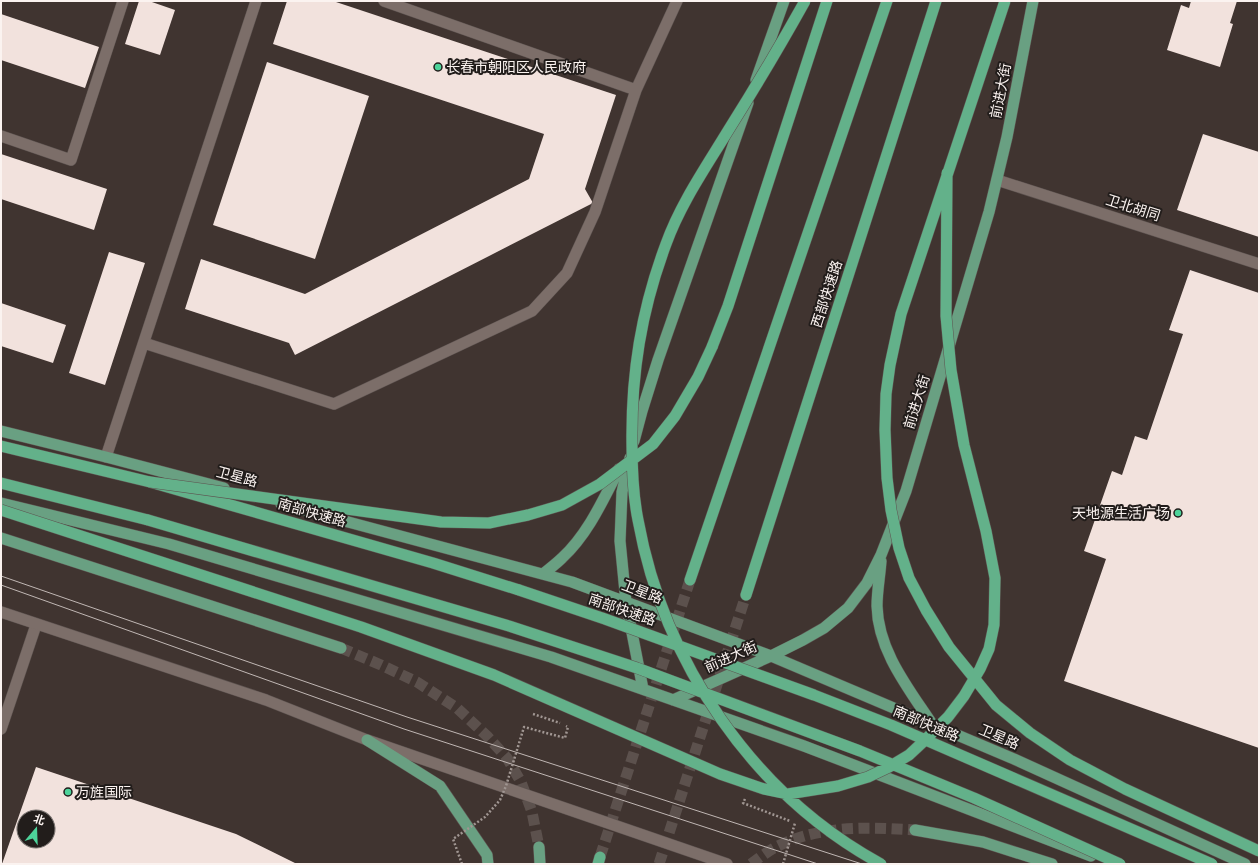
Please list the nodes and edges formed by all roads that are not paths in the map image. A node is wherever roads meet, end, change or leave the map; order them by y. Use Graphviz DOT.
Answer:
graph roads {
  1 [pos="123,1"];
  2 [pos="256,1"];
  3 [pos="384,1"];
  4 [pos="677,1"];
  5 [pos="784,1"];
  6 [pos="805,1"];
  7 [pos="827,1"];
  8 [pos="887,1"];
  9 [pos="936,1"];
  10 [pos="1005,1"];
  11 [pos="1033,1"];
  12 [pos="636,90"];
  13 [pos="1,136"];
  14 [pos="947,173"];
  15 [pos="997,180"];
  16 [pos="1259,264"];
  17 [pos="144,343"];
  18 [pos="1,431"];
  19 [pos="635,438"];
  20 [pos="1,446"];
  21 [pos="106,457"];
  22 [pos="150,482"];
  23 [pos="1,483"];
  24 [pos="1,503"];
  25 [pos="1,510"];
  26 [pos="1,538"];
  27 [pos="881,555"];
  28 [pos="543,574"];
  29 [pos="690,580"];
  30 [pos="746,595"];
  31 [pos="626,602"];
  32 [pos="1,612"];
  33 [pos="36,625"];
  34 [pos="341,648"];
  35 [pos="771,656"];
  36 [pos="643,689"];
  37 [pos="673,700"];
  38 [pos="932,724"];
  39 [pos="1,729"];
  40 [pos="367,740"];
  41 [pos="915,830"];
  42 [pos="539,847"];
  43 [pos="1259,851"];
  44 [pos="488,864"];
  45 [pos="540,864"];
  46 [pos="727,864"];
  47 [pos="881,864"];
  48 [pos="1052,864"];
  49 [pos="1112,864"];
  50 [pos="1120,864"];
  51 [pos="1212,864"];
  52 [pos="1245,864"];
  1 -- 13 [label="main road"];
  2 -- 17 [label="main road"];
  3 -- 12 [label="main road"];
  4 -- 12 [label="main road"];
  5 -- 19 [label="main road"];
  6 -- 47 [label="highway, bridge"];
  7 -- 22 [label="highway, bridge"];
  8 -- 29 [label="highway"];
  9 -- 30 [label="highway, 西部快速路"];
  10 -- 14 [label="highway, bridge"];
  11 -- 15 [label="main road, 前进大街"];
  12 -- 17 [label="main road"];
  14 -- 25 [label="highway, bridge"];
  14 -- 43 [label="highway, bridge"];
  15 -- 16 [label="main road, 卫北胡同"];
  15 -- 27 [label="main road, 前进大街"];
  17 -- 21 [label="main road"];
  18 -- 21 [label="main road, 卫星路"];
  19 -- 28 [label="main road"];
  19 -- 31 [label="main road"];
  20 -- 22 [label="highway, 南部快速路"];
  21 -- 28 [label="main road, 卫星路"];
  22 -- 51 [label="highway, 南部快速路, bridge"];
  23 -- 50 [label="highway, bridge"];
  24 -- 36 [label="main road"];
  26 -- 34 [label="main road"];
  27 -- 35 [label="main road, 前进大街"];
  27 -- 38 [label="main road"];
  28 -- 31 [label="main road, 卫星路"];
  31 -- 35 [label="main road, 卫星路"];
  31 -- 36 [label="main road"];
  32 -- 33 [label="main road"];
  33 -- 39 [label="main road"];
  33 -- 40 [label="main road"];
  35 -- 37 [label="main road, 前进大街"];
  35 -- 38 [label="main road, 卫星路"];
  36 -- 37 [label="main road"];
  37 -- 49 [label="main road"];
  38 -- 52 [label="main road, 卫星路"];
  40 -- 44 [label="main road"];
  40 -- 46 [label="main road"];
  41 -- 48 [label="main road"];
  42 -- 45 [label="main road"];
}
